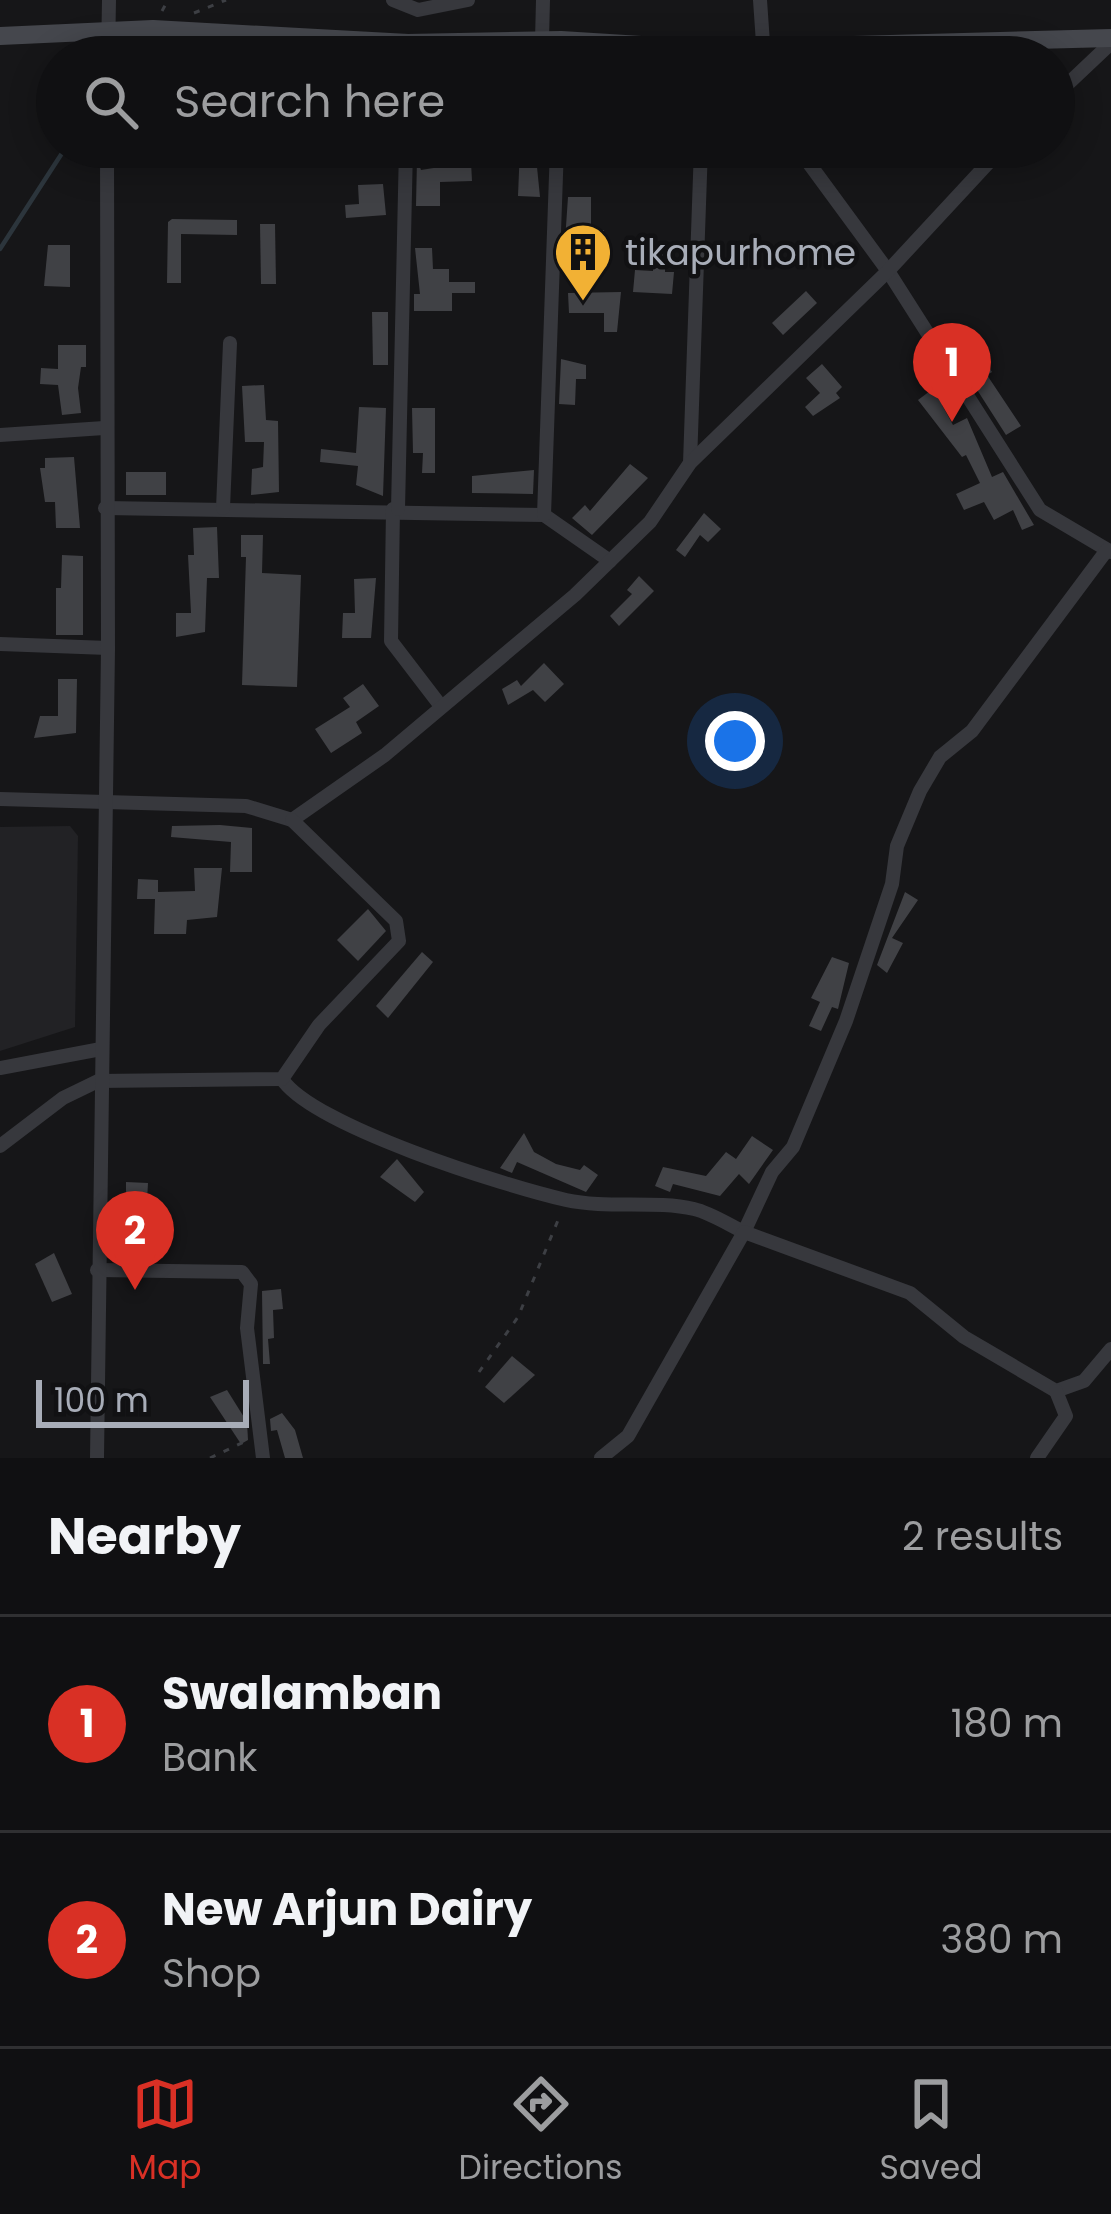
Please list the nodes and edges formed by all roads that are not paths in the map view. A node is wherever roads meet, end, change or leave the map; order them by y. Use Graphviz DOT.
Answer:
graph roads {
  1 [pos="110,0"];
  2 [pos="393,0"];
  3 [pos="468,0"];
  4 [pos="543,0"];
  5 [pos="760,0"];
  6 [pos="109,33"];
  7 [pos="0,36"];
  8 [pos="109,36"];
  9 [pos="238,36"];
  10 [pos="552,36"];
  11 [pos="763,36"];
  12 [pos="1075,40"];
  13 [pos="1111,40"];
  14 [pos="1075,77"];
  15 [pos="107,168"];
  16 [pos="405,168"];
  17 [pos="556,168"];
  18 [pos="700,168"];
  19 [pos="812,168"];
  20 [pos="984,168"];
  21 [pos="888,271"];
  22 [pos="230,343"];
  23 [pos="104,428"];
  24 [pos="0,435"];
  25 [pos="689,463"];
  26 [pos="105,508"];
  27 [pos="223,508"];
  28 [pos="396,509"];
  29 [pos="544,515"];
  30 [pos="1109,551"];
  31 [pos="610,561"];
  32 [pos="0,644"];
  33 [pos="108,648"];
  34 [pos="440,705"];
  35 [pos="106,798"];
  36 [pos="0,799"];
  37 [pos="292,820"];
  38 [pos="101,1049"];
  39 [pos="0,1068"];
  40 [pos="282,1078"];
  41 [pos="98,1081"];
  42 [pos="0,1146"];
  43 [pos="744,1232"];
  44 [pos="97,1270"];
  45 [pos="1110,1351"];
  46 [pos="1056,1391"];
  47 [pos="97,1458"];
  48 [pos="263,1458"];
  49 [pos="602,1458"];
  50 [pos="1037,1458"];
  1 -- 6 [label="street"];
  2 -- 3 [label="street"];
  4 -- 10 [label="street"];
  5 -- 11 [label="street"];
  6 -- 7 [label="street"];
  6 -- 8 [label="street"];
  6 -- 9 [label="street"];
  12 -- 13 [label="street"];
  13 -- 14 [label="street"];
  15 -- 23 [label="street"];
  16 -- 28 [label="street"];
  17 -- 29 [label="street"];
  18 -- 25 [label="street"];
  19 -- 21 [label="street"];
  20 -- 21 [label="street"];
  21 -- 25 [label="street"];
  21 -- 30 [label="street"];
  22 -- 27 [label="street"];
  23 -- 24 [label="street"];
  23 -- 26 [label="street"];
  25 -- 31 [label="street"];
  26 -- 27 [label="street"];
  26 -- 33 [label="street"];
  27 -- 28 [label="street"];
  28 -- 29 [label="street"];
  28 -- 34 [label="street"];
  29 -- 31 [label="street"];
  30 -- 43 [label="street"];
  31 -- 34 [label="street"];
  32 -- 33 [label="street"];
  33 -- 35 [label="street"];
  34 -- 37 [label="street"];
  35 -- 36 [label="street"];
  35 -- 37 [label="street"];
  35 -- 38 [label="street"];
  37 -- 40 [label="street"];
  38 -- 39 [label="street"];
  38 -- 41 [label="street"];
  40 -- 41 [label="street"];
  40 -- 43 [label="street"];
  41 -- 42 [label="street"];
  41 -- 44 [label="street"];
  43 -- 46 [label="street"];
  43 -- 49 [label="street"];
  44 -- 47 [label="street"];
  44 -- 48 [label="street"];
  45 -- 46 [label="street"];
  46 -- 50 [label="street"];
}
